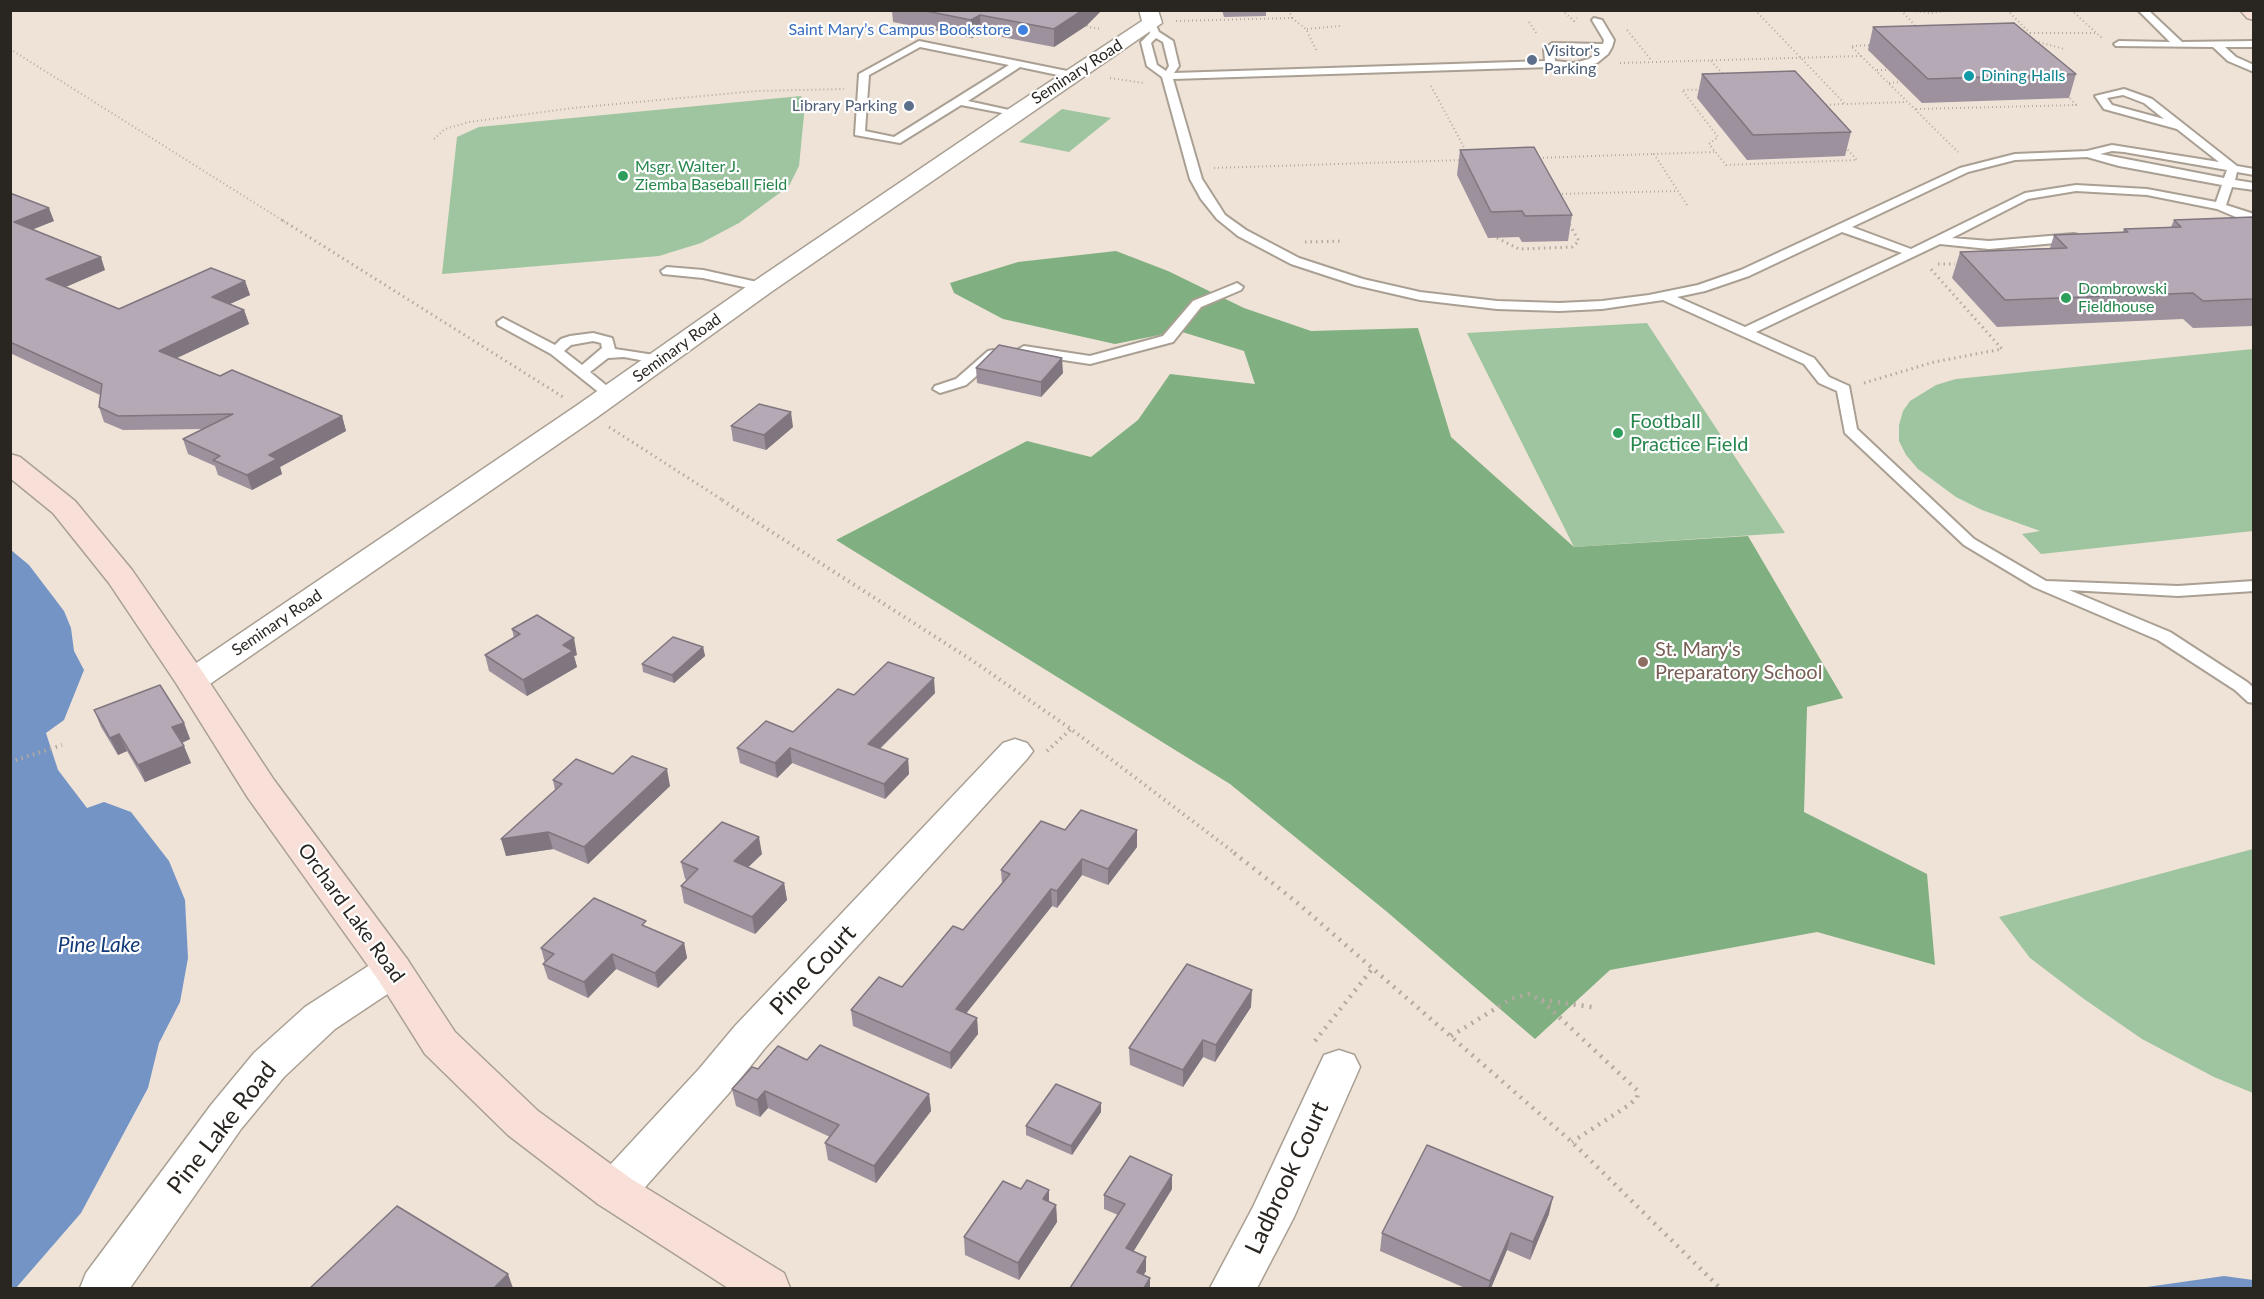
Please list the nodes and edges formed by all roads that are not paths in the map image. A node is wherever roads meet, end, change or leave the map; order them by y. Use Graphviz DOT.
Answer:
graph roads {
  1 [pos="2142,10"];
  2 [pos="2249,10"];
  3 [pos="2253,14"];
  4 [pos="1597,20"];
  5 [pos="1153,24"];
  6 [pos="2119,44"];
  7 [pos="2253,44"];
  8 [pos="2179,45"];
  9 [pos="2216,45"];
  10 [pos="1607,47"];
  11 [pos="1018,64"];
  12 [pos="1550,64"];
  13 [pos="2253,69"];
  14 [pos="1075,74"];
  15 [pos="1168,79"];
  16 [pos="959,102"];
  17 [pos="1014,114"];
  18 [pos="2181,127"];
  19 [pos="2087,154"];
  20 [pos="2233,168"];
  21 [pos="2253,172"];
  22 [pos="2227,182"];
  23 [pos="2253,187"];
  24 [pos="2220,206"];
  25 [pos="2250,218"];
  26 [pos="2230,224"];
  27 [pos="1840,227"];
  28 [pos="2092,237"];
  29 [pos="1939,240"];
  30 [pos="1912,253"];
  31 [pos="667,271"];
  32 [pos="762,287"];
  33 [pos="1237,287"];
  34 [pos="1665,296"];
  35 [pos="503,322"];
  36 [pos="1745,332"];
  37 [pos="556,351"];
  38 [pos="604,354"];
  39 [pos="661,360"];
  40 [pos="582,371"];
  41 [pos="940,389"];
  42 [pos="611,395"];
  43 [pos="10,463"];
  44 [pos="2040,584"];
  45 [pos="2253,586"];
  46 [pos="192,681"];
  47 [pos="2253,698"];
  48 [pos="1030,752"];
  49 [pos="393,970"];
  50 [pos="1326,1056"];
  51 [pos="614,1191"];
  52 [pos="103,1288"];
  53 [pos="766,1288"];
  54 [pos="1233,1288"];
  1 -- 8 [label="lane"];
  2 -- 3 [label="main road"];
  4 -- 10 [label="lane"];
  5 -- 14 [label="street, Seminary Road"];
  5 -- 15 [label="lane"];
  5 -- 15 [label="lane"];
  6 -- 8 [label="lane"];
  7 -- 9 [label="lane"];
  8 -- 9 [label="lane"];
  9 -- 13 [label="lane"];
  10 -- 12 [label="lane"];
  10 -- 12 [label="lane"];
  11 -- 14 [label="lane"];
  11 -- 16 [label="lane"];
  11 -- 16 [label="lane"];
  12 -- 15 [label="lane"];
  14 -- 17 [label="street, Seminary Road"];
  15 -- 34 [label="lane"];
  16 -- 17 [label="lane"];
  17 -- 32 [label="street, Seminary Road"];
  18 -- 18 [label="lane"];
  18 -- 20 [label="lane"];
  19 -- 20 [label="lane"];
  19 -- 22 [label="lane"];
  19 -- 27 [label="lane"];
  20 -- 21 [label="lane"];
  20 -- 22 [label="lane"];
  22 -- 23 [label="lane"];
  22 -- 24 [label="lane"];
  24 -- 25 [label="lane"];
  24 -- 29 [label="lane"];
  25 -- 26 [label="lane"];
  27 -- 30 [label="lane"];
  27 -- 34 [label="lane"];
  28 -- 29 [label="lane"];
  29 -- 30 [label="lane"];
  30 -- 36 [label="lane"];
  31 -- 32 [label="lane"];
  32 -- 39 [label="street, Seminary Road"];
  33 -- 41 [label="lane"];
  34 -- 36 [label="lane"];
  35 -- 37 [label="lane"];
  36 -- 44 [label="lane"];
  37 -- 38 [label="lane"];
  37 -- 40 [label="lane"];
  38 -- 39 [label="lane"];
  38 -- 40 [label="lane"];
  39 -- 42 [label="street, Seminary Road"];
  40 -- 42 [label="lane"];
  42 -- 46 [label="street, Seminary Road"];
  43 -- 46 [label="main road, Orchard Lake Road"];
  44 -- 45 [label="lane"];
  44 -- 47 [label="lane"];
  46 -- 49 [label="main road, Orchard Lake Road"];
  48 -- 51 [label="street, Pine Court"];
  49 -- 51 [label="main road, Orchard Lake Road"];
  49 -- 52 [label="street, Pine Lake Road"];
  50 -- 54 [label="street, Ladbrook Court"];
  51 -- 53 [label="main road, Orchard Lake Road"];
}
